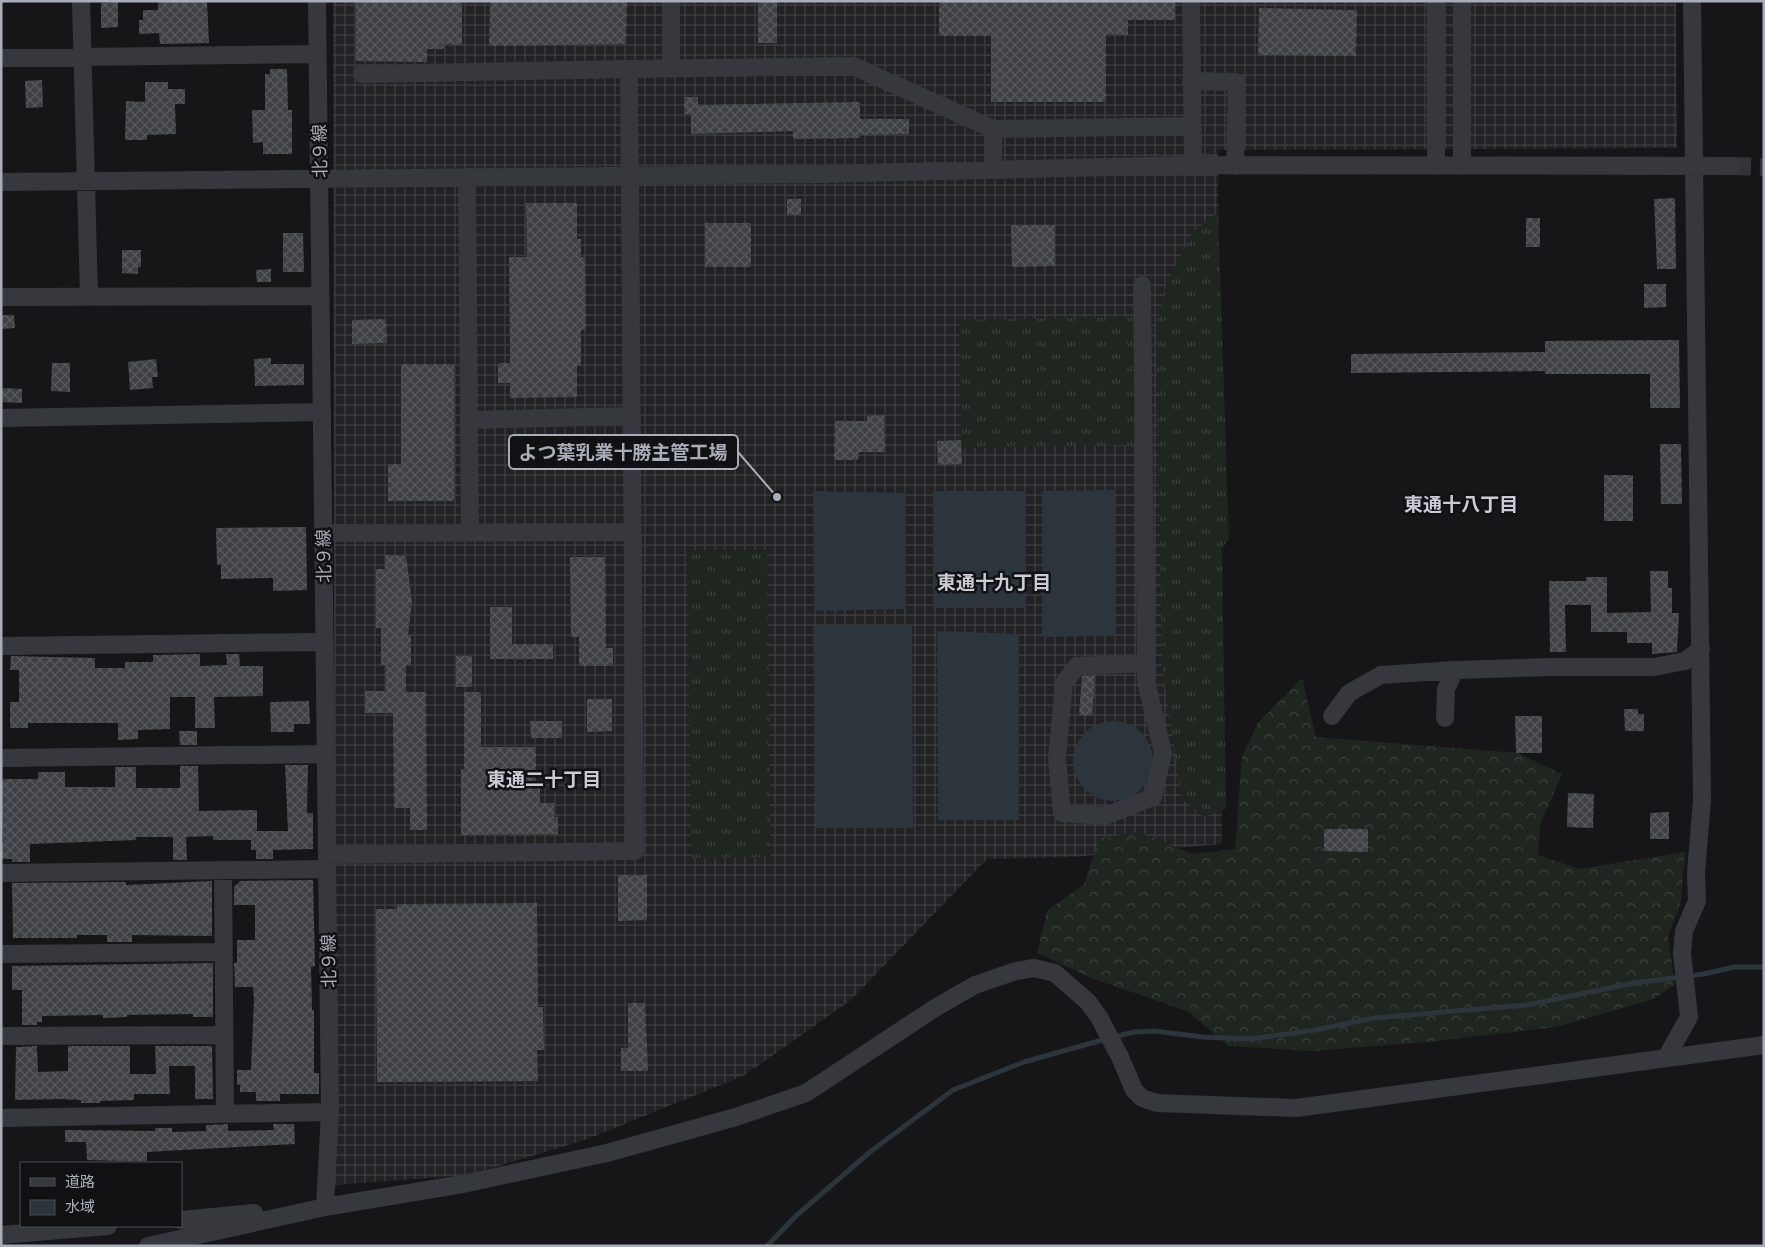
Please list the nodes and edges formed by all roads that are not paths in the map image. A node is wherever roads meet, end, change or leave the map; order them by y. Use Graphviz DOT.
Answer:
graph roads {
  1 [pos="81,1"];
  2 [pos="317,1"];
  3 [pos="671,1"];
  4 [pos="1191,1"];
  5 [pos="1436,1"];
  6 [pos="1462,1"];
  7 [pos="1692,1"];
  8 [pos="318,54"];
  9 [pos="82,57"];
  10 [pos="1,58"];
  11 [pos="670,68"];
  12 [pos="629,69"];
  13 [pos="362,74"];
  14 [pos="1191,81"];
  15 [pos="1192,126"];
  16 [pos="993,129"];
  17 [pos="1694,165"];
  18 [pos="1193,166"];
  19 [pos="1235,166"];
  20 [pos="1436,166"];
  21 [pos="1462,166"];
  22 [pos="1733,166"];
  23 [pos="993,170"];
  24 [pos="631,176"];
  25 [pos="467,177"];
  26 [pos="319,180"];
  27 [pos="86,181"];
  28 [pos="1,182"];
  29 [pos="1142,285"];
  30 [pos="89,296"];
  31 [pos="320,296"];
  32 [pos="1,297"];
  33 [pos="322,412"];
  34 [pos="632,416"];
  35 [pos="1,418"];
  36 [pos="469,420"];
  37 [pos="323,532"];
  38 [pos="470,532"];
  39 [pos="632,532"];
  40 [pos="324,642"];
  41 [pos="1,646"];
  42 [pos="1701,649"];
  43 [pos="1146,663"];
  44 [pos="1455,670"];
  45 [pos="1332,716"];
  46 [pos="1445,718"];
  47 [pos="325,754"];
  48 [pos="1,758"];
  49 [pos="327,862"];
  50 [pos="223,870"];
  51 [pos="1,873"];
  52 [pos="224,952"];
  53 [pos="1,954"];
  54 [pos="224,1035"];
  55 [pos="1,1036"];
  56 [pos="1764,1044"];
  57 [pos="1666,1058"];
  58 [pos="225,1112"];
  59 [pos="330,1112"];
  60 [pos="1,1118"];
  61 [pos="325,1207"];
  62 [pos="182,1220"];
  63 [pos="96,1227"];
  64 [pos="1,1235"];
  65 [pos="148,1246"];
  1 -- 9 [label="street"];
  2 -- 8 [label="street, 北９線"];
  3 -- 11 [label="street"];
  4 -- 14 [label="street"];
  5 -- 20 [label="street"];
  6 -- 21 [label="street"];
  7 -- 17 [label="street"];
  8 -- 9 [label="street"];
  8 -- 26 [label="street, 北９線"];
  9 -- 10 [label="street"];
  9 -- 27 [label="street"];
  11 -- 12 [label="street"];
  11 -- 16 [label="street"];
  12 -- 13 [label="street"];
  12 -- 24 [label="street"];
  14 -- 15 [label="street"];
  14 -- 19 [label="street"];
  15 -- 16 [label="street"];
  15 -- 18 [label="street"];
  16 -- 23 [label="street"];
  17 -- 21 [label="street"];
  17 -- 22 [label="street"];
  17 -- 42 [label="street"];
  18 -- 19 [label="street"];
  18 -- 23 [label="street"];
  19 -- 20 [label="street"];
  20 -- 21 [label="street"];
  23 -- 24 [label="street"];
  24 -- 25 [label="street"];
  24 -- 34 [label="street"];
  25 -- 26 [label="street"];
  25 -- 36 [label="street"];
  26 -- 27 [label="street"];
  26 -- 31 [label="street, 北９線"];
  27 -- 28 [label="street"];
  27 -- 30 [label="street"];
  29 -- 43 [label="street"];
  30 -- 31 [label="street"];
  30 -- 32 [label="street"];
  31 -- 33 [label="street, 北９線"];
  33 -- 35 [label="street"];
  33 -- 37 [label="street, 北９線"];
  34 -- 36 [label="street"];
  34 -- 39 [label="street"];
  36 -- 38 [label="street"];
  37 -- 38 [label="street"];
  37 -- 40 [label="street, 北９線"];
  38 -- 39 [label="street"];
  39 -- 49 [label="street"];
  40 -- 41 [label="street"];
  40 -- 47 [label="street, 北９線"];
  42 -- 44 [label="street"];
  42 -- 57 [label="street"];
  43 -- 43 [label="street"];
  44 -- 45 [label="street"];
  44 -- 46 [label="street"];
  47 -- 48 [label="street"];
  47 -- 49 [label="street, 北９線"];
  49 -- 50 [label="street"];
  49 -- 59 [label="street, 北９線"];
  50 -- 51 [label="street"];
  50 -- 52 [label="street"];
  52 -- 53 [label="street"];
  52 -- 54 [label="street"];
  54 -- 55 [label="street"];
  54 -- 58 [label="street"];
  56 -- 57 [label="street"];
  57 -- 61 [label="street"];
  58 -- 59 [label="street"];
  58 -- 60 [label="street"];
  59 -- 61 [label="street, 北９線"];
  61 -- 62 [label="street"];
  61 -- 65 [label="street"];
  63 -- 64 [label="street"];
}
